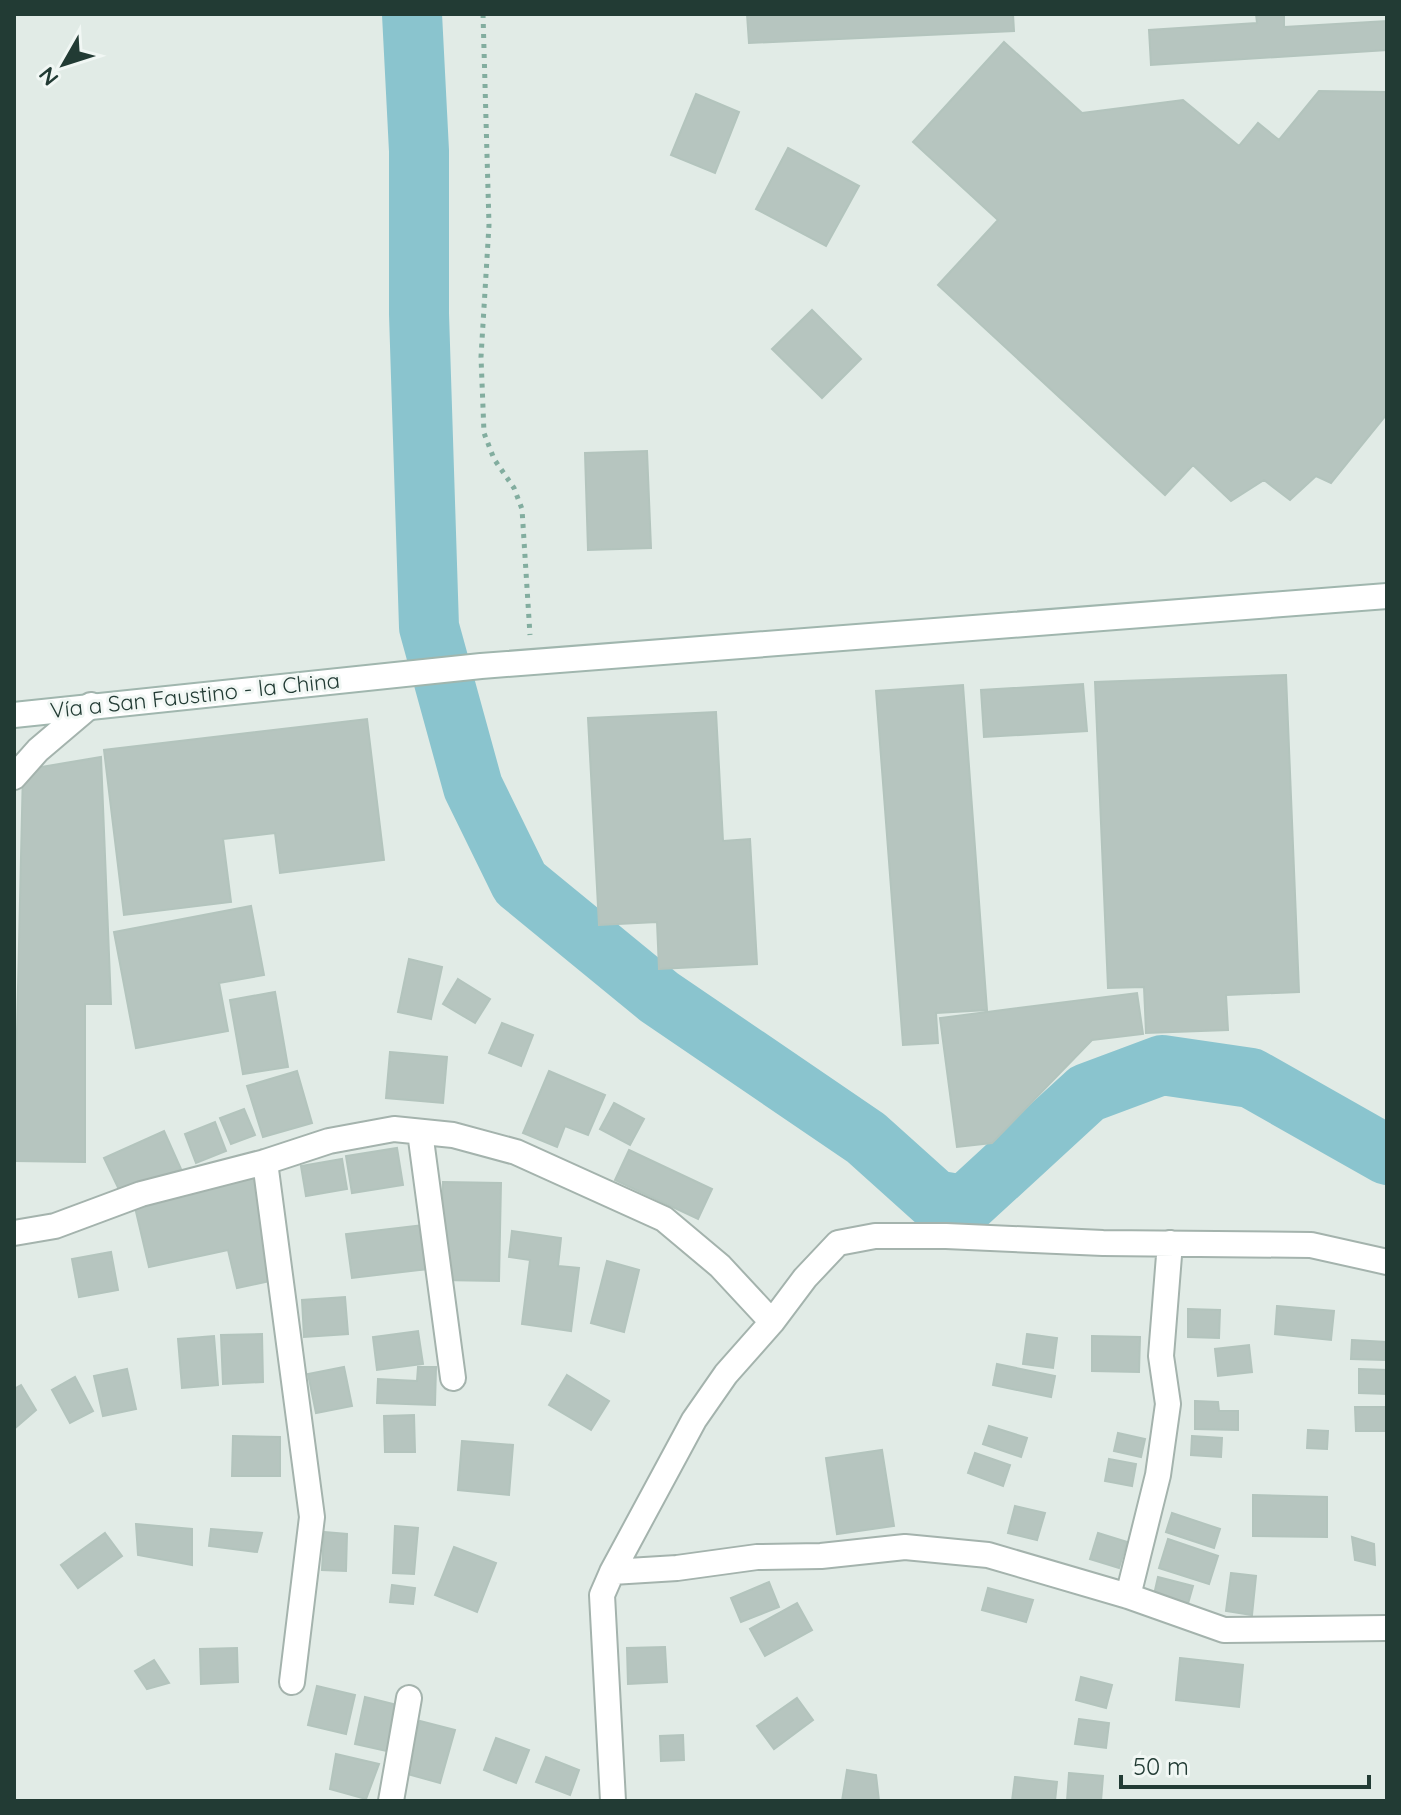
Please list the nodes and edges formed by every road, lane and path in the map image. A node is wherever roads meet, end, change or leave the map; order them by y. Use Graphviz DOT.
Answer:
graph roads {
  1 [pos="483,14"];
  2 [pos="1387,596"];
  3 [pos="531,663"];
  4 [pos="91,705"];
  5 [pos="14,715"];
  6 [pos="14,777"];
  7 [pos="420,1132"];
  8 [pos="265,1162"];
  9 [pos="14,1233"];
  10 [pos="1170,1243"];
  11 [pos="1387,1262"];
  12 [pos="772,1322"];
  13 [pos="453,1378"];
  14 [pos="612,1572"];
  15 [pos="1128,1596"];
  16 [pos="1387,1628"];
  17 [pos="292,1682"];
  18 [pos="409,1698"];
  19 [pos="391,1801"];
  20 [pos="613,1801"];
  1 -- 3 [label="path"];
  2 -- 3 [label="street, Vía a San Faustino - la China"];
  3 -- 4 [label="street, Vía a San Faustino - la China"];
  4 -- 5 [label="street, Vía a San Faustino - la China"];
  4 -- 6 [label="street"];
  7 -- 8 [label="street"];
  7 -- 12 [label="street"];
  7 -- 13 [label="street"];
  8 -- 9 [label="street"];
  8 -- 17 [label="street"];
  10 -- 11 [label="street"];
  10 -- 12 [label="street"];
  10 -- 15 [label="street"];
  12 -- 14 [label="street"];
  14 -- 15 [label="street"];
  14 -- 20 [label="street"];
  15 -- 16 [label="street"];
  18 -- 19 [label="street"];
}
